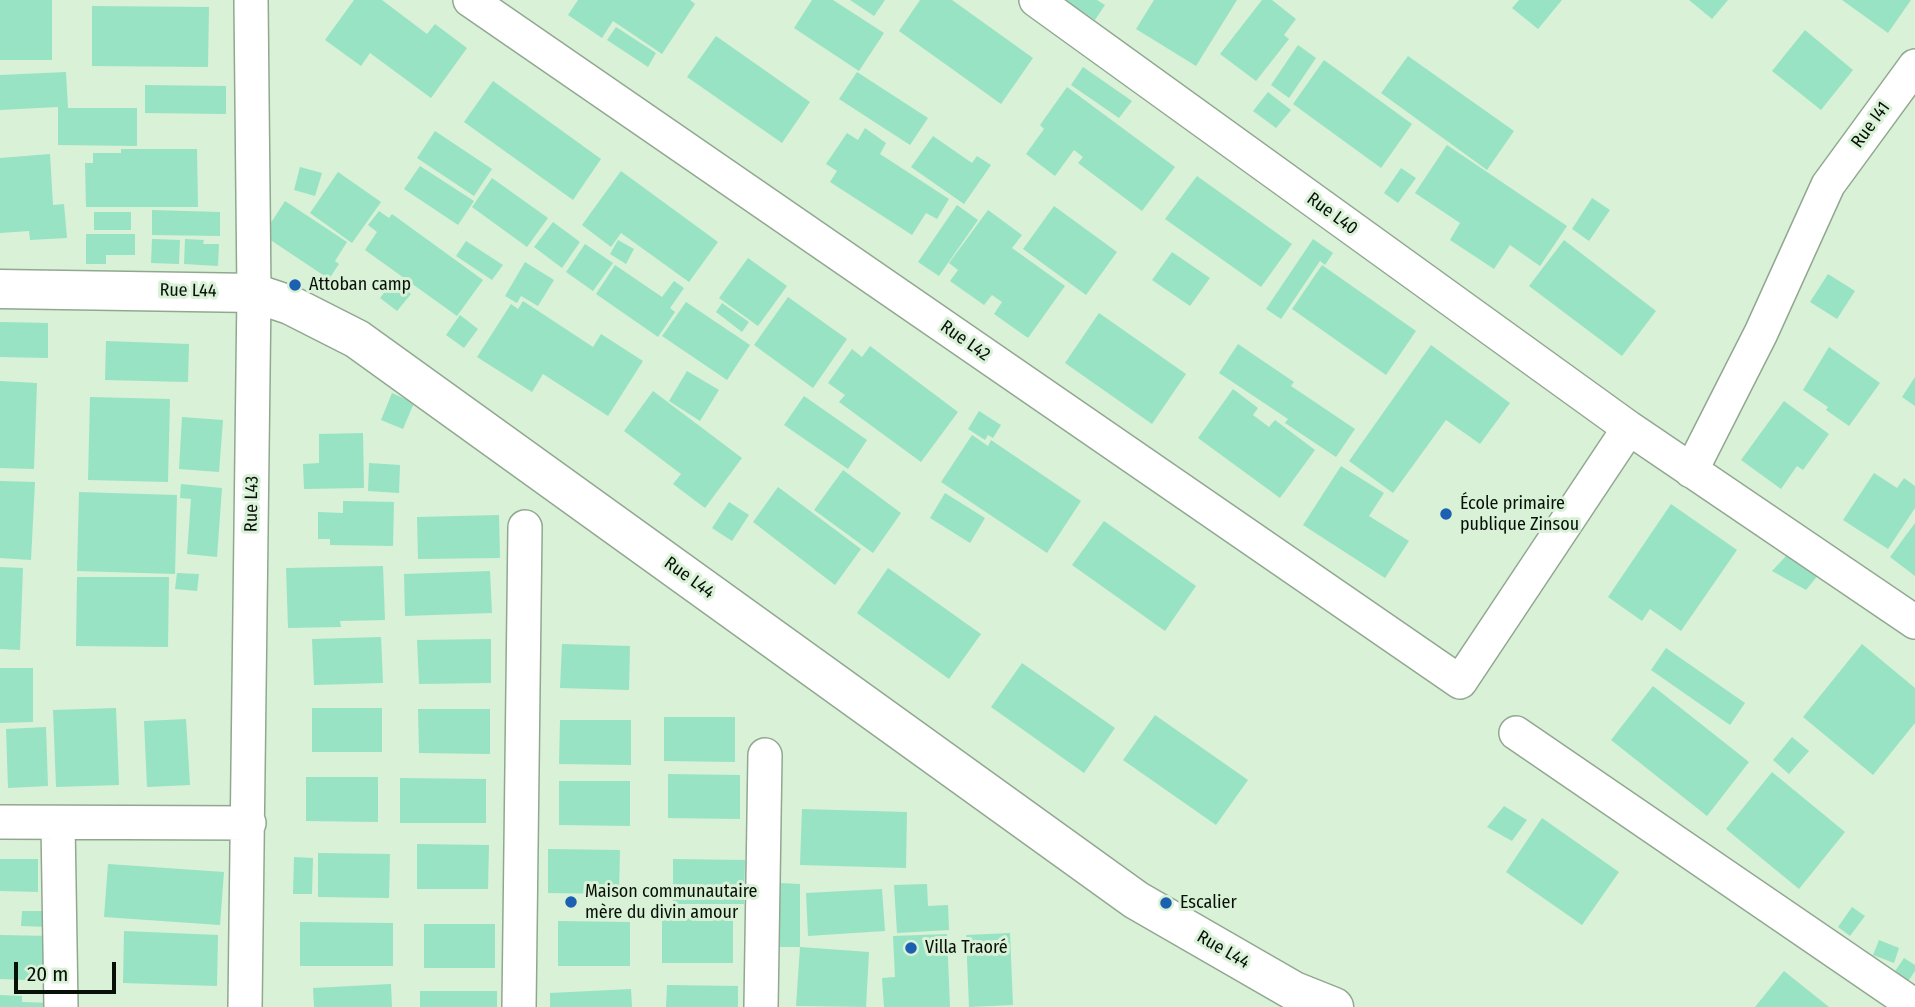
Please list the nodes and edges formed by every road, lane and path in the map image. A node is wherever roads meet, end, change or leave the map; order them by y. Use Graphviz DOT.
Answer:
graph roads {
  1 [pos="251,0"];
  2 [pos="470,0"];
  3 [pos="1037,0"];
  4 [pos="1915,65"];
  5 [pos="0,289"];
  6 [pos="254,292"];
  7 [pos="1629,428"];
  8 [pos="1691,471"];
  9 [pos="525,527"];
  10 [pos="1915,622"];
  11 [pos="1516,733"];
  12 [pos="765,755"];
  13 [pos="0,822"];
  14 [pos="58,823"];
  15 [pos="248,823"];
  16 [pos="1915,1006"];
  17 [pos="61,1007"];
  18 [pos="245,1007"];
  19 [pos="519,1007"];
  20 [pos="761,1007"];
  21 [pos="1334,1007"];
  1 -- 6 [label="street, Rue L43"];
  2 -- 7 [label="street, Rue L42"];
  3 -- 7 [label="street, Rue L40"];
  4 -- 8 [label="street, Rue I41"];
  5 -- 6 [label="street, Rue L44"];
  6 -- 15 [label="street, Rue L43"];
  6 -- 21 [label="street, Rue L44"];
  7 -- 8 [label="street, Rue L40"];
  8 -- 10 [label="street, Rue L40"];
  9 -- 19 [label="street"];
  11 -- 16 [label="street"];
  12 -- 20 [label="street"];
  13 -- 14 [label="street"];
  14 -- 15 [label="street"];
  14 -- 17 [label="street"];
  15 -- 18 [label="street, Rue L43"];
}
